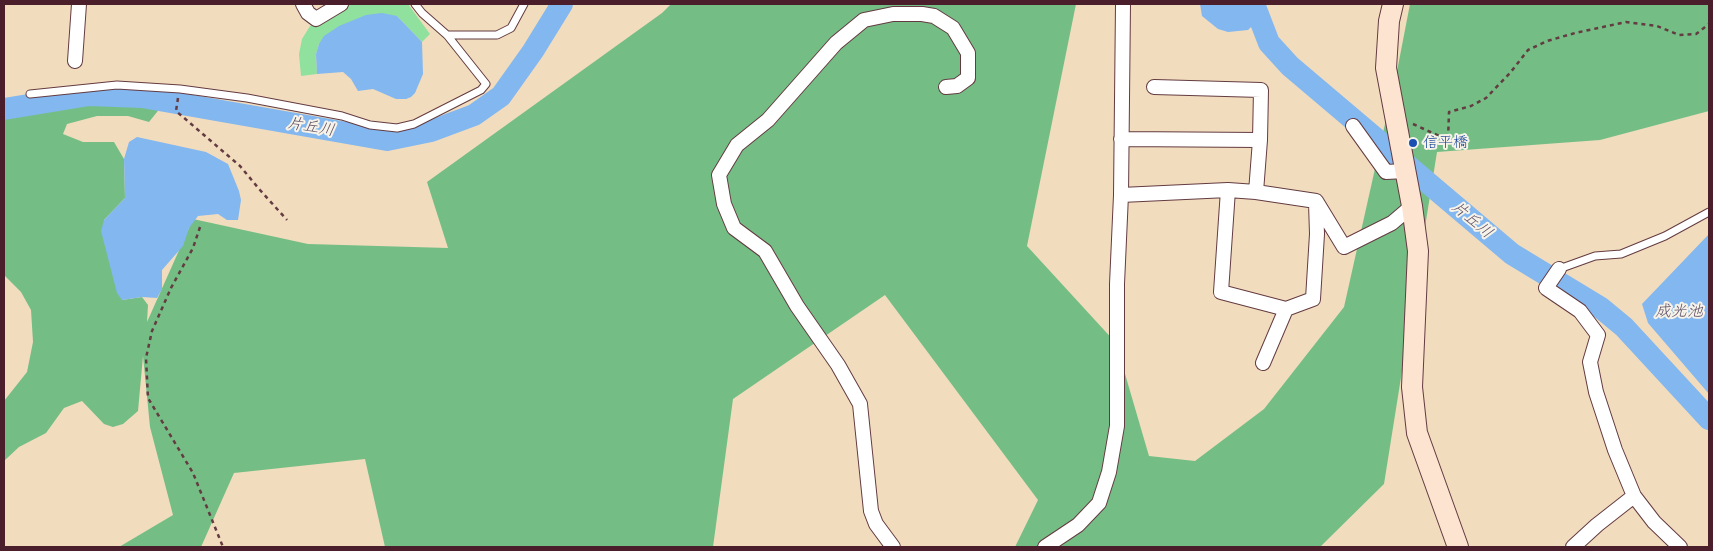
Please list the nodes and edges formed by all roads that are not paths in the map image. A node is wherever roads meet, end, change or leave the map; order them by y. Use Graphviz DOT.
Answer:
graph roads {
  1 [pos="79,4"];
  2 [pos="304,4"];
  3 [pos="341,4"];
  4 [pos="415,4"];
  5 [pos="524,4"];
  6 [pos="1123,4"];
  7 [pos="1393,4"];
  8 [pos="447,35"];
  9 [pos="75,62"];
  10 [pos="946,87"];
  11 [pos="1154,87"];
  12 [pos="30,94"];
  13 [pos="1353,126"];
  14 [pos="1121,139"];
  15 [pos="1260,140"];
  16 [pos="1406,171"];
  17 [pos="1228,190"];
  18 [pos="1256,192"];
  19 [pos="1121,195"];
  20 [pos="1316,201"];
  21 [pos="1412,206"];
  22 [pos="1709,212"];
  23 [pos="1559,269"];
  24 [pos="1286,309"];
  25 [pos="1264,363"];
  26 [pos="1634,496"];
  27 [pos="1462,546"];
  28 [pos="893,547"];
  29 [pos="1045,547"];
  30 [pos="1573,547"];
  31 [pos="1680,547"];
  1 -- 9 [label="street"];
  2 -- 3 [label="street"];
  4 -- 8 [label="lane"];
  5 -- 8 [label="lane"];
  6 -- 14 [label="street"];
  7 -- 16 [label="street"];
  8 -- 12 [label="lane"];
  10 -- 28 [label="street"];
  11 -- 15 [label="street"];
  13 -- 16 [label="street"];
  14 -- 15 [label="street"];
  14 -- 19 [label="street"];
  15 -- 18 [label="street"];
  16 -- 21 [label="street"];
  17 -- 18 [label="street"];
  17 -- 19 [label="street"];
  17 -- 24 [label="street"];
  18 -- 20 [label="street"];
  19 -- 29 [label="street"];
  20 -- 21 [label="street"];
  20 -- 24 [label="street"];
  21 -- 27 [label="street"];
  22 -- 23 [label="lane"];
  23 -- 26 [label="street"];
  24 -- 25 [label="street"];
  26 -- 30 [label="street"];
  26 -- 31 [label="street"];
}
